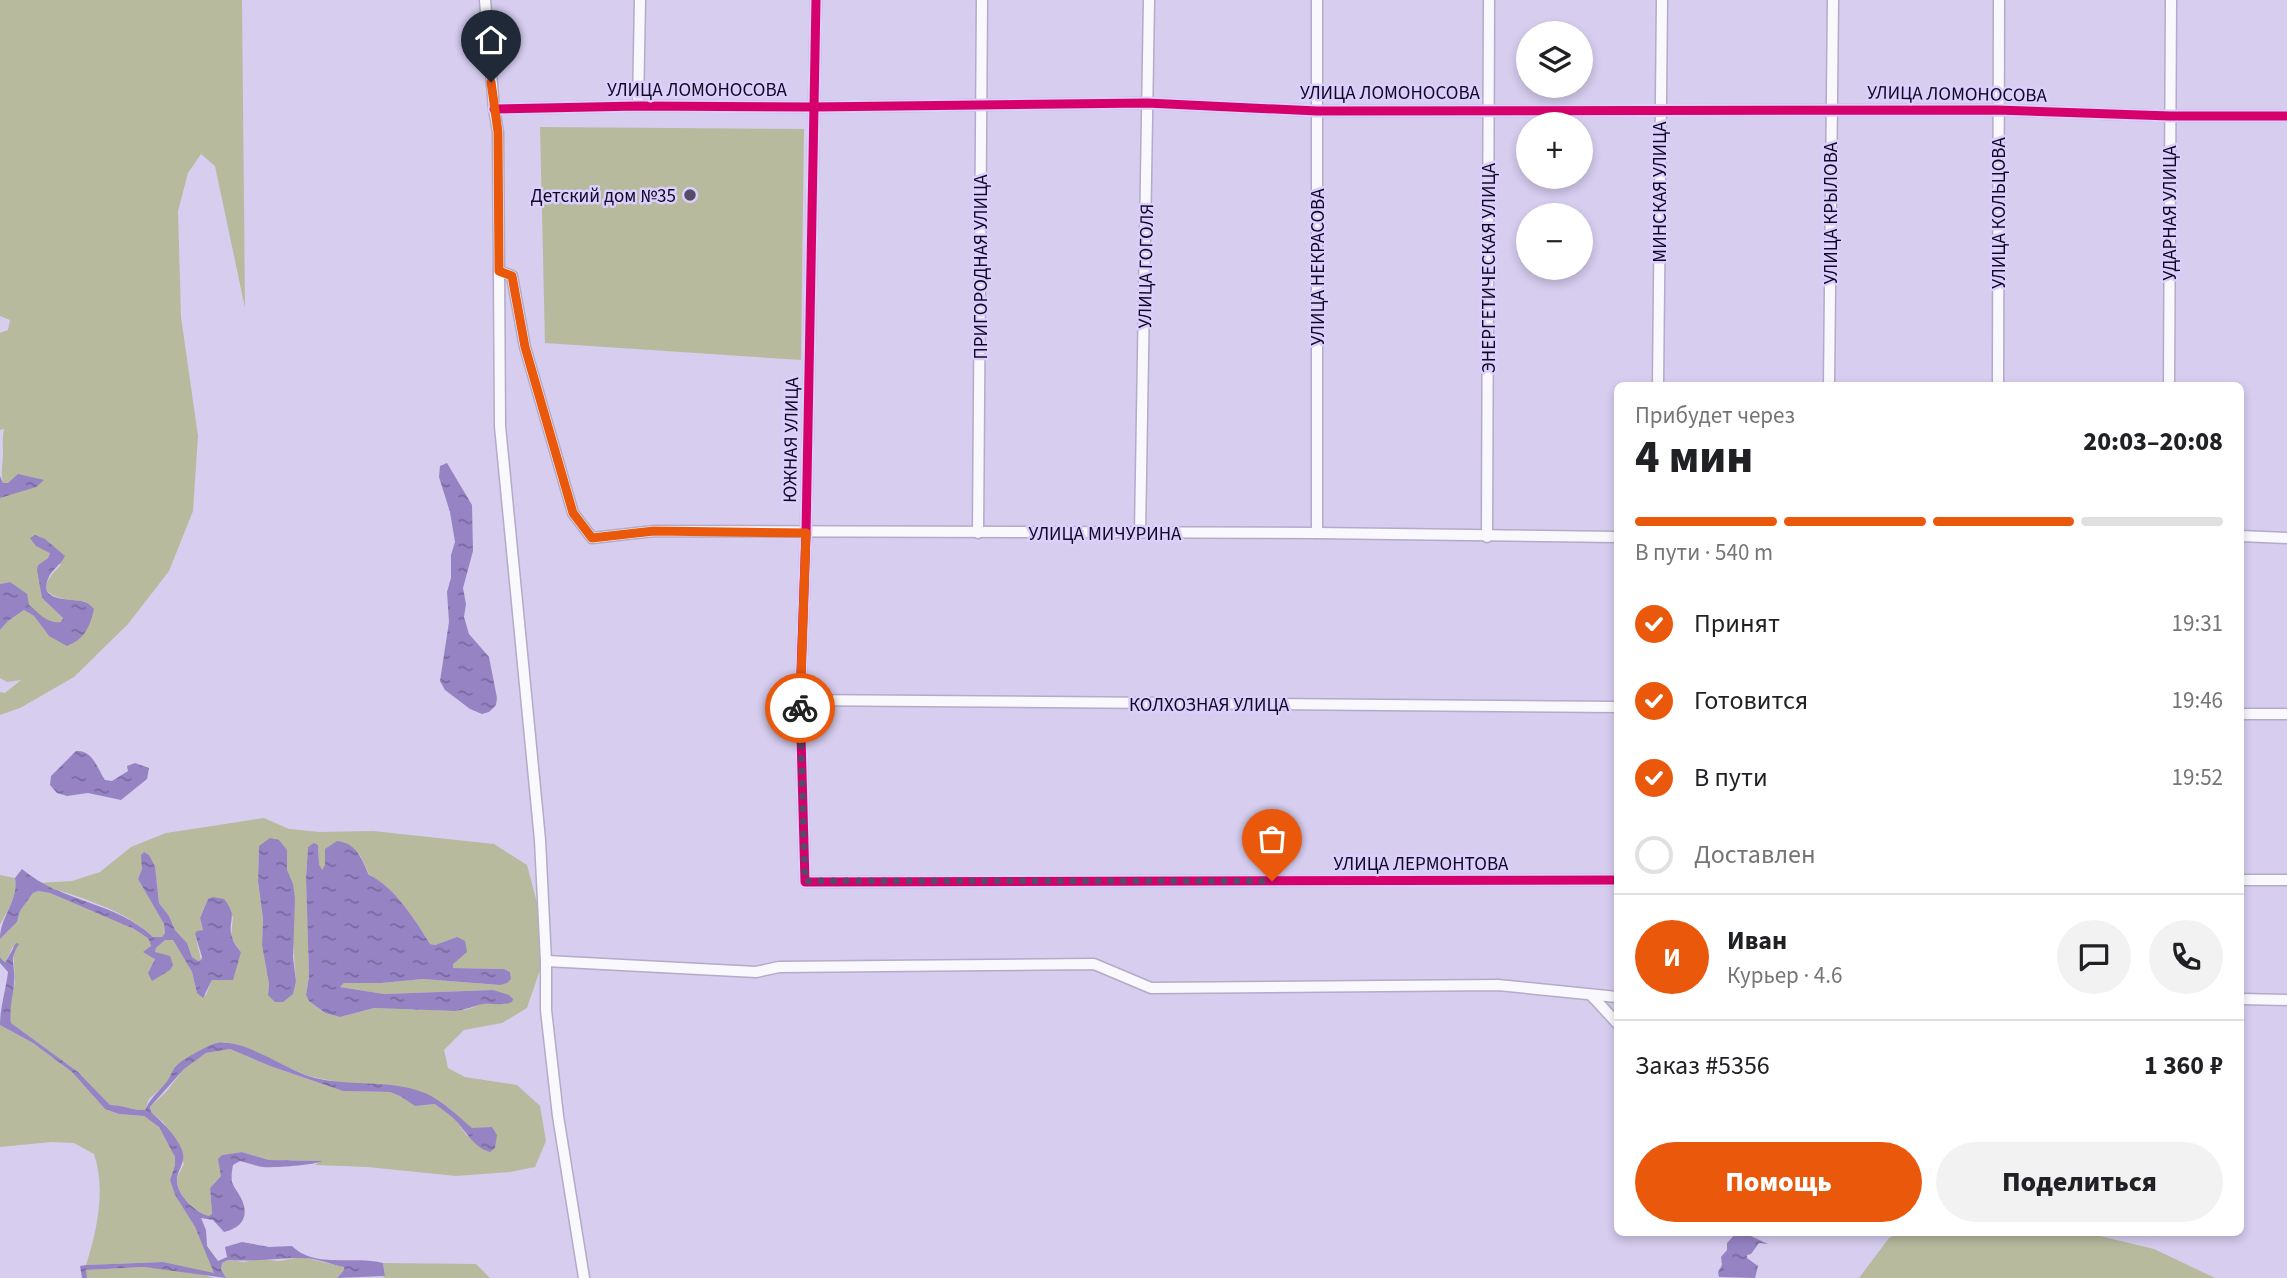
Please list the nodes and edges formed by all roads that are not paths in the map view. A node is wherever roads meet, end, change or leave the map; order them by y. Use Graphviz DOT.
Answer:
graph roads {
  1 [pos="485,0"];
  2 [pos="640,0"];
  3 [pos="816,0"];
  4 [pos="982,0"];
  5 [pos="1149,0"];
  6 [pos="1317,0"];
  7 [pos="1489,0"];
  8 [pos="1662,0"];
  9 [pos="1833,0"];
  10 [pos="1999,0"];
  11 [pos="2171,0"];
  12 [pos="1147,103"];
  13 [pos="981,104"];
  14 [pos="638,106"];
  15 [pos="814,107"];
  16 [pos="494,109"];
  17 [pos="1831,109"];
  18 [pos="1488,110"];
  19 [pos="1660,110"];
  20 [pos="1997,110"];
  21 [pos="1317,111"];
  22 [pos="2170,116"];
  23 [pos="2287,116"];
  24 [pos="499,271"];
  25 [pos="1658,382"];
  26 [pos="1829,382"];
  27 [pos="1998,382"];
  28 [pos="2169,382"];
  29 [pos="806,533"];
  30 [pos="978,533"];
  31 [pos="1140,533"];
  32 [pos="1317,533"];
  33 [pos="2244,536"];
  34 [pos="1488,537"];
  35 [pos="1614,537"];
  36 [pos="2287,538"];
  37 [pos="800,700"];
  38 [pos="1614,706"];
  39 [pos="2244,714"];
  40 [pos="2287,714"];
  41 [pos="1614,880"];
  42 [pos="2244,880"];
  43 [pos="2287,880"];
  44 [pos="805,881"];
  45 [pos="546,961"];
  46 [pos="1592,996"];
  47 [pos="1614,997"];
  48 [pos="2244,999"];
  49 [pos="2287,1000"];
  50 [pos="1614,1020"];
  51 [pos="584,1278"];
  1 -- 16 [label="street"];
  2 -- 14 [label="street"];
  3 -- 15 [label="street, ЮЖНАЯ УЛИЦА"];
  4 -- 13 [label="street, ПРИГОРОДНАЯ УЛИЦА"];
  5 -- 12 [label="street, УЛИЦА ГОГОЛЯ"];
  6 -- 21 [label="street, УЛИЦА НЕКРАСОВА"];
  7 -- 18 [label="street, ЭНЕРГЕТИЧЕСКАЯ УЛИЦА"];
  8 -- 19 [label="street, МИНСКАЯ УЛИЦА"];
  9 -- 17 [label="street, УЛИЦА КРЫЛОВА"];
  10 -- 20 [label="street, УЛИЦА КОЛЬЦОВА"];
  11 -- 22 [label="street, УДАРНАЯ УЛИЦА"];
  12 -- 13 [label="street, УЛИЦА ЛОМОНОСОВА"];
  12 -- 21 [label="street, УЛИЦА ЛОМОНОСОВА"];
  12 -- 31 [label="street, УЛИЦА ГОГОЛЯ"];
  13 -- 15 [label="street, УЛИЦА ЛОМОНОСОВА"];
  13 -- 30 [label="street, ПРИГОРОДНАЯ УЛИЦА"];
  14 -- 15 [label="street, УЛИЦА ЛОМОНОСОВА"];
  14 -- 16 [label="street, УЛИЦА ЛОМОНОСОВА"];
  15 -- 29 [label="street, ЮЖНАЯ УЛИЦА"];
  16 -- 24 [label="street"];
  17 -- 19 [label="street, УЛИЦА ЛОМОНОСОВА"];
  17 -- 20 [label="street, УЛИЦА ЛОМОНОСОВА"];
  17 -- 26 [label="street, УЛИЦА КРЫЛОВА"];
  18 -- 19 [label="street, УЛИЦА ЛОМОНОСОВА"];
  18 -- 21 [label="street, УЛИЦА ЛОМОНОСОВА"];
  18 -- 34 [label="street, ЭНЕРГЕТИЧЕСКАЯ УЛИЦА"];
  19 -- 25 [label="street, МИНСКАЯ УЛИЦА"];
  20 -- 22 [label="street, УЛИЦА ЛОМОНОСОВА"];
  20 -- 27 [label="street, УЛИЦА КОЛЬЦОВА"];
  21 -- 32 [label="street, УЛИЦА НЕКРАСОВА"];
  22 -- 23 [label="street, УЛИЦА ЛОМОНОСОВА"];
  22 -- 28 [label="street, УДАРНАЯ УЛИЦА"];
  24 -- 29 [label="street, УЛИЦА МИЧУРИНА"];
  24 -- 45 [label="street"];
  29 -- 30 [label="street, УЛИЦА МИЧУРИНА"];
  29 -- 37 [label="street, ЮЖНАЯ УЛИЦА"];
  30 -- 31 [label="street, УЛИЦА МИЧУРИНА"];
  31 -- 32 [label="street, УЛИЦА МИЧУРИНА"];
  32 -- 34 [label="street, УЛИЦА МИЧУРИНА"];
  33 -- 36 [label="street"];
  34 -- 35 [label="street, УЛИЦА МИЧУРИНА"];
  37 -- 38 [label="street, КОЛХОЗНАЯ УЛИЦА"];
  37 -- 44 [label="street, ЮЖНАЯ УЛИЦА"];
  39 -- 40 [label="street"];
  41 -- 44 [label="street, УЛИЦА ЛЕРМОНТОВА"];
  42 -- 43 [label="street"];
  45 -- 46 [label="street"];
  45 -- 51 [label="street"];
  46 -- 47 [label="street"];
  46 -- 50 [label="street"];
  48 -- 49 [label="street"];
}
